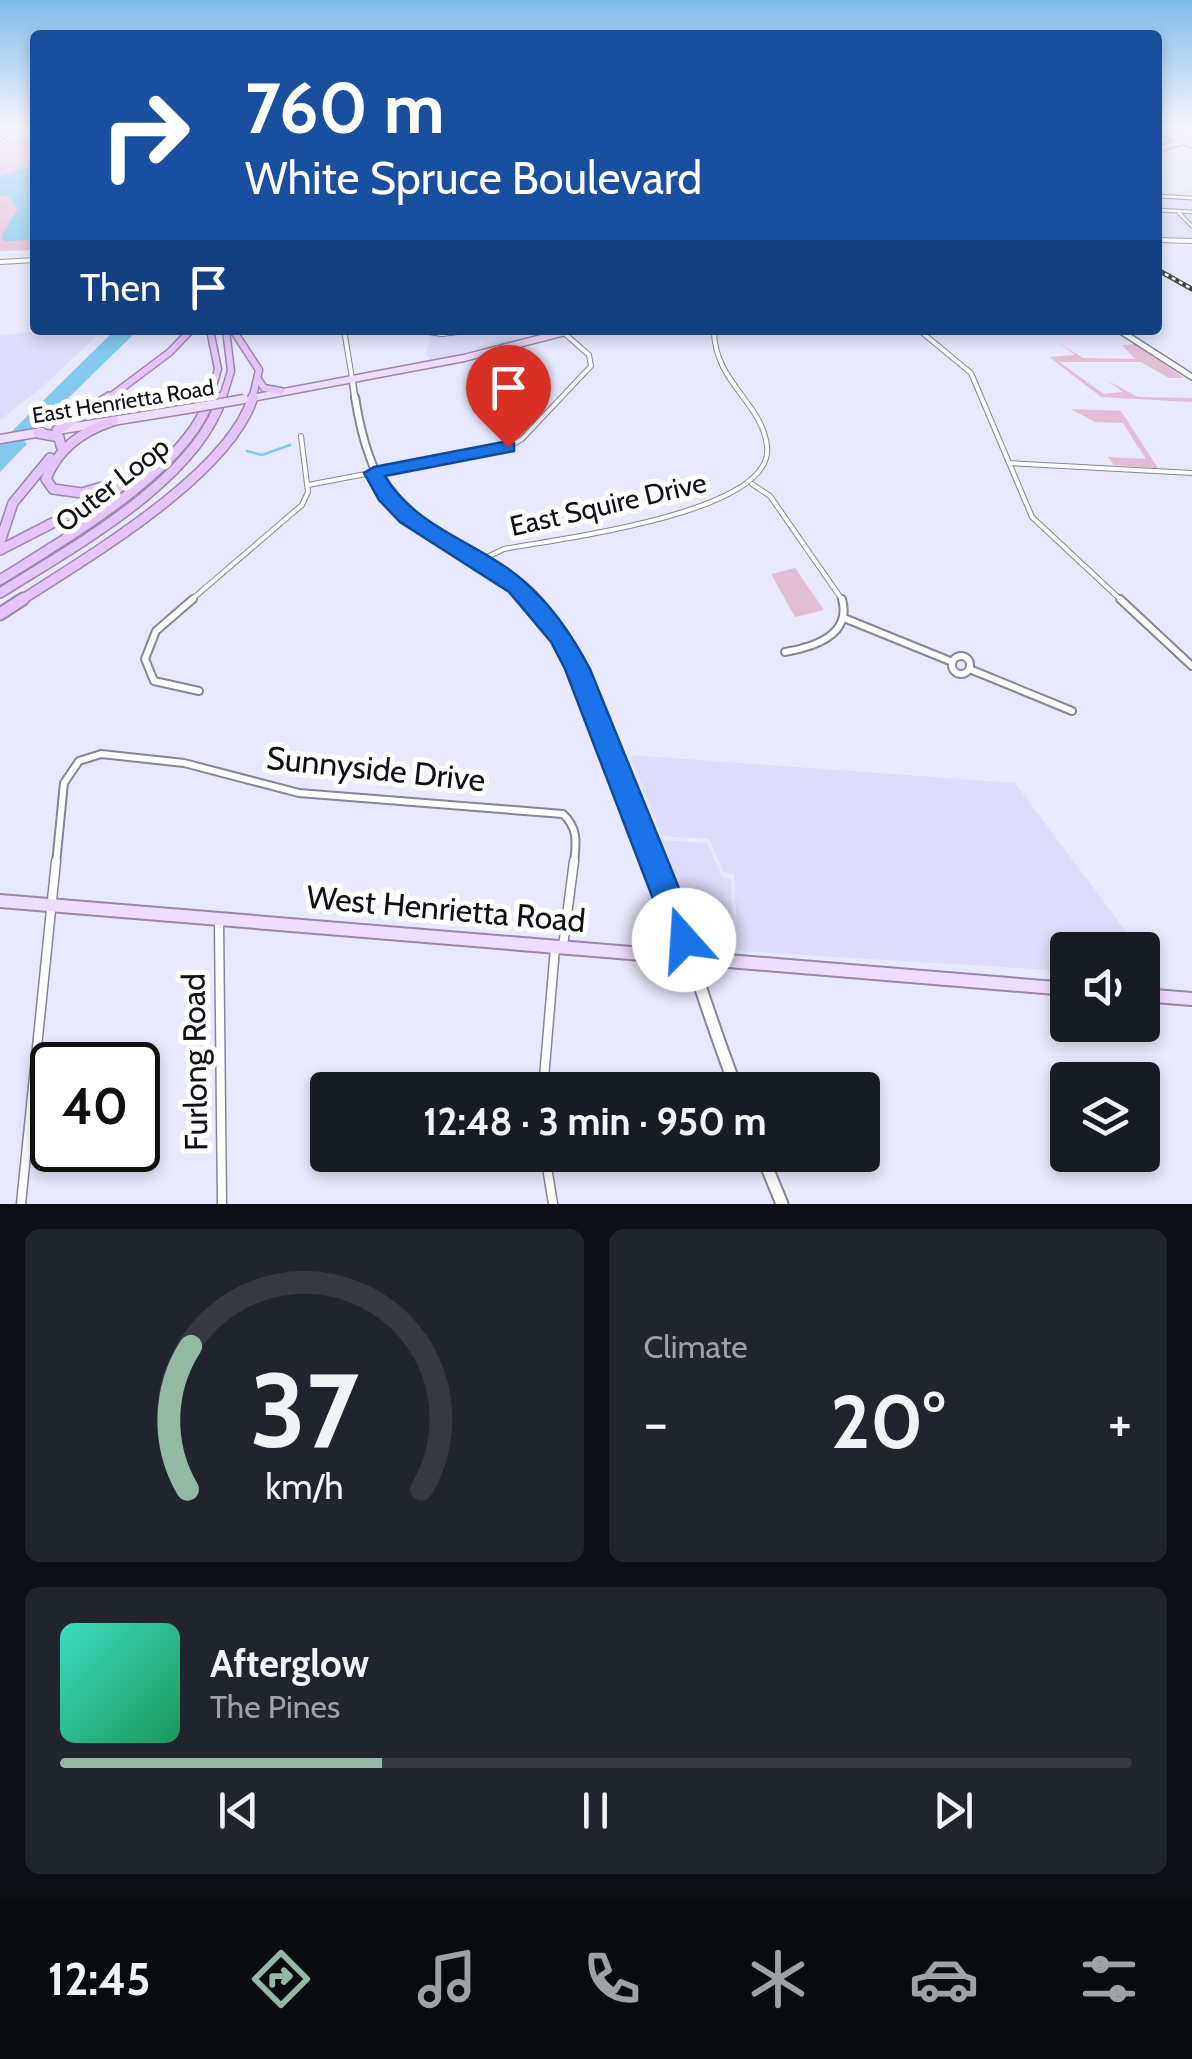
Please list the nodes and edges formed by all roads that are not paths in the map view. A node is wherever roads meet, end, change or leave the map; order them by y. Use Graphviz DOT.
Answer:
graph roads {
  1 [pos="1162,196"];
  2 [pos="1192,198"];
  3 [pos="1162,210"];
  4 [pos="1177,211"];
  5 [pos="1192,212"];
  6 [pos="1192,226"];
  7 [pos="1162,240"];
  8 [pos="1192,242"];
  9 [pos="30,260"];
  10 [pos="0,262"];
  11 [pos="187,335"];
  12 [pos="212,335"];
  13 [pos="230,335"];
  14 [pos="234,335"];
  15 [pos="345,335"];
  16 [pos="559,335"];
  17 [pos="572,335"];
  18 [pos="573,335"];
  19 [pos="714,335"];
  20 [pos="926,335"];
  21 [pos="1127,335"];
  22 [pos="580,347"];
  23 [pos="216,377"];
  24 [pos="258,377"];
  25 [pos="1192,377"];
  26 [pos="352,381"];
  27 [pos="280,391"];
  28 [pos="248,399"];
  29 [pos="113,421"];
  30 [pos="83,426"];
  31 [pos="38,433"];
  32 [pos="54,433"];
  33 [pos="301,436"];
  34 [pos="0,439"];
  35 [pos="173,445"];
  36 [pos="60,446"];
  37 [pos="1009,463"];
  38 [pos="374,473"];
  39 [pos="1192,473"];
  40 [pos="752,484"];
  41 [pos="308,485"];
  42 [pos="2,546"];
  43 [pos="480,562"];
  44 [pos="0,580"];
  45 [pos="0,593"];
  46 [pos="0,610"];
  47 [pos="844,618"];
  48 [pos="785,652"];
  49 [pos="950,661"];
  50 [pos="1192,666"];
  51 [pos="972,670"];
  52 [pos="199,692"];
  53 [pos="1072,712"];
  54 [pos="0,901"];
  55 [pos="53,904"];
  56 [pos="219,919"];
  57 [pos="559,946"];
  58 [pos="690,958"];
  59 [pos="1050,988"];
  60 [pos="1160,996"];
  61 [pos="1192,999"];
  62 [pos="546,1072"];
  63 [pos="729,1072"];
  64 [pos="548,1172"];
  65 [pos="769,1172"];
  66 [pos="20,1204"];
  67 [pos="222,1204"];
  68 [pos="553,1204"];
  69 [pos="782,1204"];
  1 -- 2 [label="street"];
  3 -- 4 [label="street"];
  4 -- 5 [label="street"];
  4 -- 6 [label="street"];
  7 -- 8 [label="street"];
  9 -- 10 [label="street"];
  11 -- 32 [label="highway"];
  12 -- 23 [label="highway"];
  13 -- 45 [label="highway, Outer Loop"];
  14 -- 24 [label="highway"];
  15 -- 26 [label="street"];
  16 -- 26 [label="main road, East Henrietta Road"];
  17 -- 22 [label="street"];
  18 -- 22 [label="street"];
  19 -- 40 [label="street"];
  20 -- 37 [label="street"];
  21 -- 25 [label="street"];
  22 -- 38 [label="street"];
  23 -- 35 [label="highway"];
  23 -- 44 [label="highway, Outer Loop"];
  24 -- 27 [label="highway"];
  24 -- 28 [label="highway"];
  26 -- 27 [label="main road, East Henrietta Road"];
  26 -- 28 [label="main road, East Henrietta Road"];
  26 -- 38 [label="street"];
  27 -- 28 [label="main road, East Henrietta Road"];
  28 -- 29 [label="main road, East Henrietta Road, bridge"];
  28 -- 46 [label="highway"];
  29 -- 30 [label="main road, East Henrietta Road"];
  29 -- 35 [label="highway"];
  30 -- 32 [label="main road, East Henrietta Road"];
  30 -- 36 [label="highway"];
  31 -- 32 [label="highway"];
  31 -- 34 [label="main road, East Henrietta Road"];
  32 -- 36 [label="highway"];
  33 -- 41 [label="street"];
  35 -- 42 [label="highway"];
  36 -- 42 [label="highway"];
  37 -- 39 [label="street"];
  37 -- 50 [label="street"];
  38 -- 41 [label="street"];
  38 -- 43 [label="street"];
  40 -- 43 [label="street, East Squire Drive"];
  40 -- 47 [label="street"];
  41 -- 52 [label="street"];
  43 -- 58 [label="street"];
  47 -- 48 [label="street"];
  47 -- 49 [label="street"];
  49 -- 51 [label="street"];
  49 -- 51 [label="street"];
  51 -- 53 [label="street"];
  54 -- 55 [label="main road, West Henrietta Road"];
  55 -- 56 [label="main road, West Henrietta Road"];
  55 -- 57 [label="street, Sunnyside Drive"];
  55 -- 66 [label="street"];
  56 -- 57 [label="main road, West Henrietta Road"];
  56 -- 67 [label="street, Furlong Road"];
  57 -- 58 [label="main road, West Henrietta Road"];
  57 -- 62 [label="street"];
  58 -- 59 [label="main road, West Henrietta Road"];
  58 -- 63 [label="street"];
  60 -- 61 [label="main road"];
  64 -- 68 [label="street"];
  65 -- 69 [label="street"];
}
